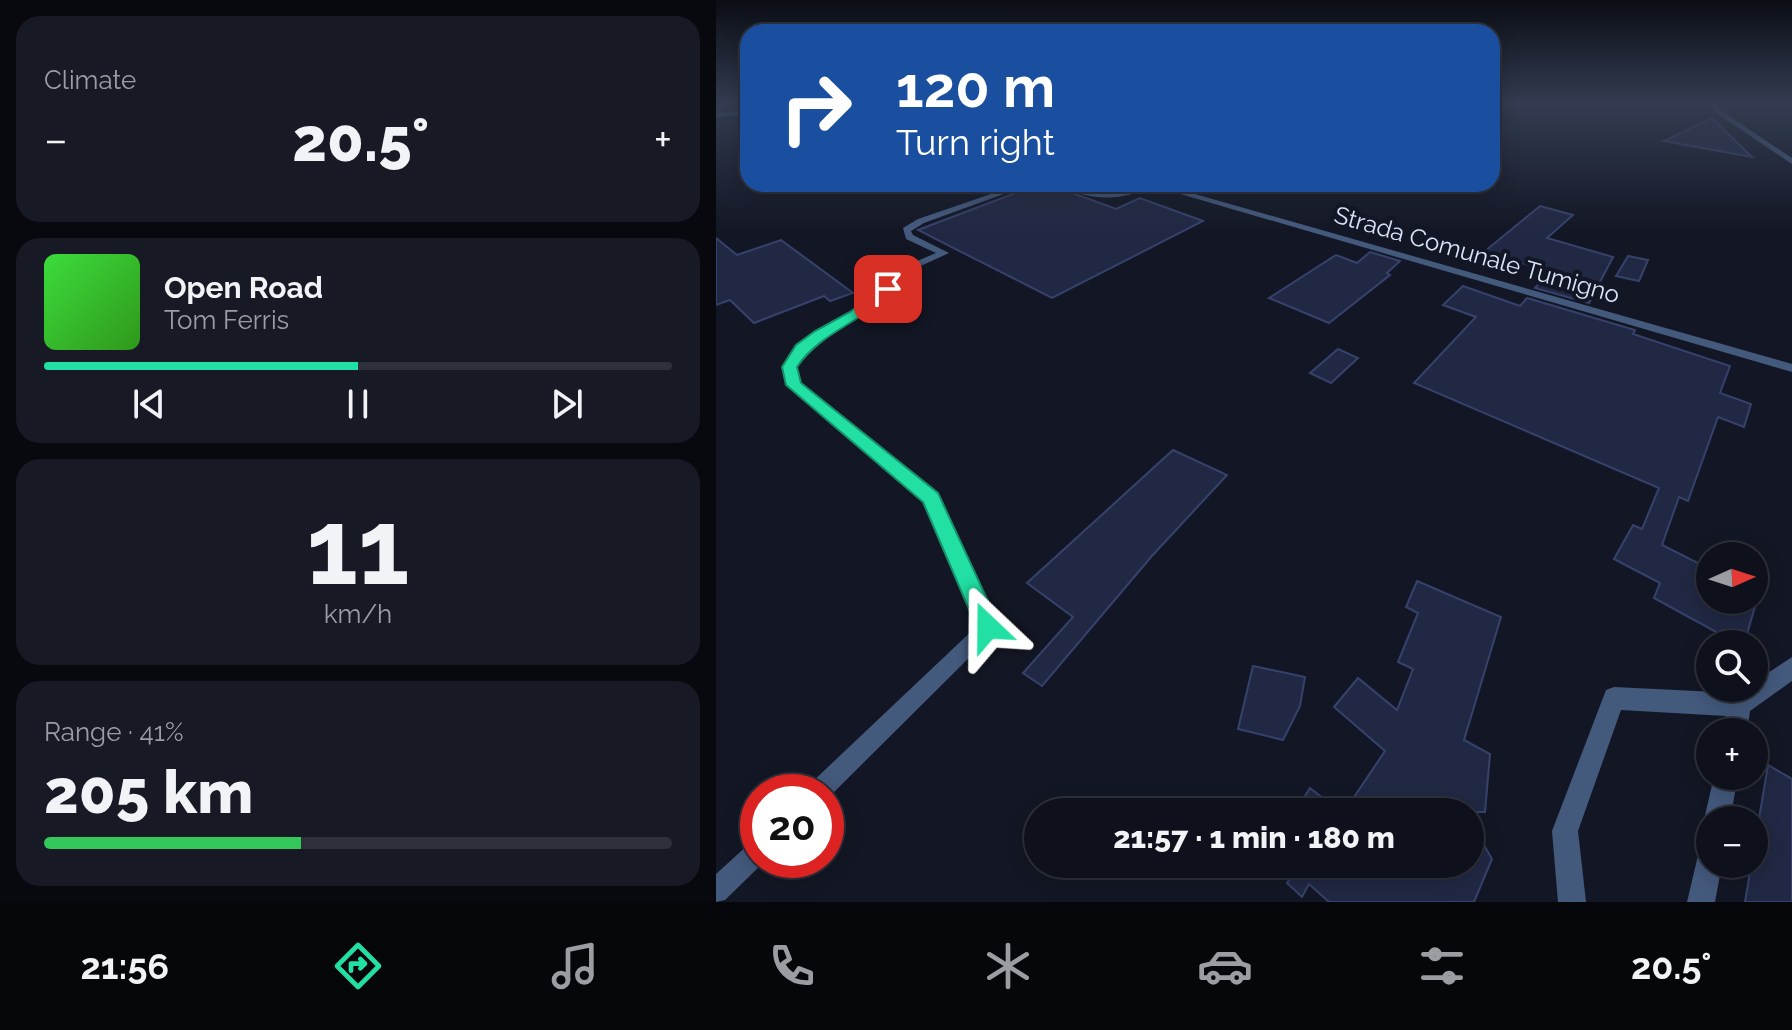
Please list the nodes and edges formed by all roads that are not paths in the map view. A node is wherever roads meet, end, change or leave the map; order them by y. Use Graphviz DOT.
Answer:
graph roads {
  1 [pos="1769,146"];
  2 [pos="1792,162"];
  3 [pos="1004,192"];
  4 [pos="1083,192"];
  5 [pos="1129,192"];
  6 [pos="1178,192"];
  7 [pos="1792,368"];
  8 [pos="1792,668"];
  9 [pos="1740,705"];
  10 [pos="1738,718"];
  11 [pos="837,774"];
  12 [pos="740,868"];
  13 [pos="1706,878"];
  14 [pos="716,891"];
  15 [pos="1572,902"];
  16 [pos="1701,902"];
  1 -- 2 [label="street"];
  3 -- 11 [label="lane"];
  4 -- 5 [label="lane"];
  6 -- 7 [label="street, Strada Comunale Tumigno"];
  8 -- 9 [label="street"];
  9 -- 10 [label="street"];
  9 -- 15 [label="street"];
  12 -- 14 [label="lane"];
  13 -- 16 [label="street"];
}
